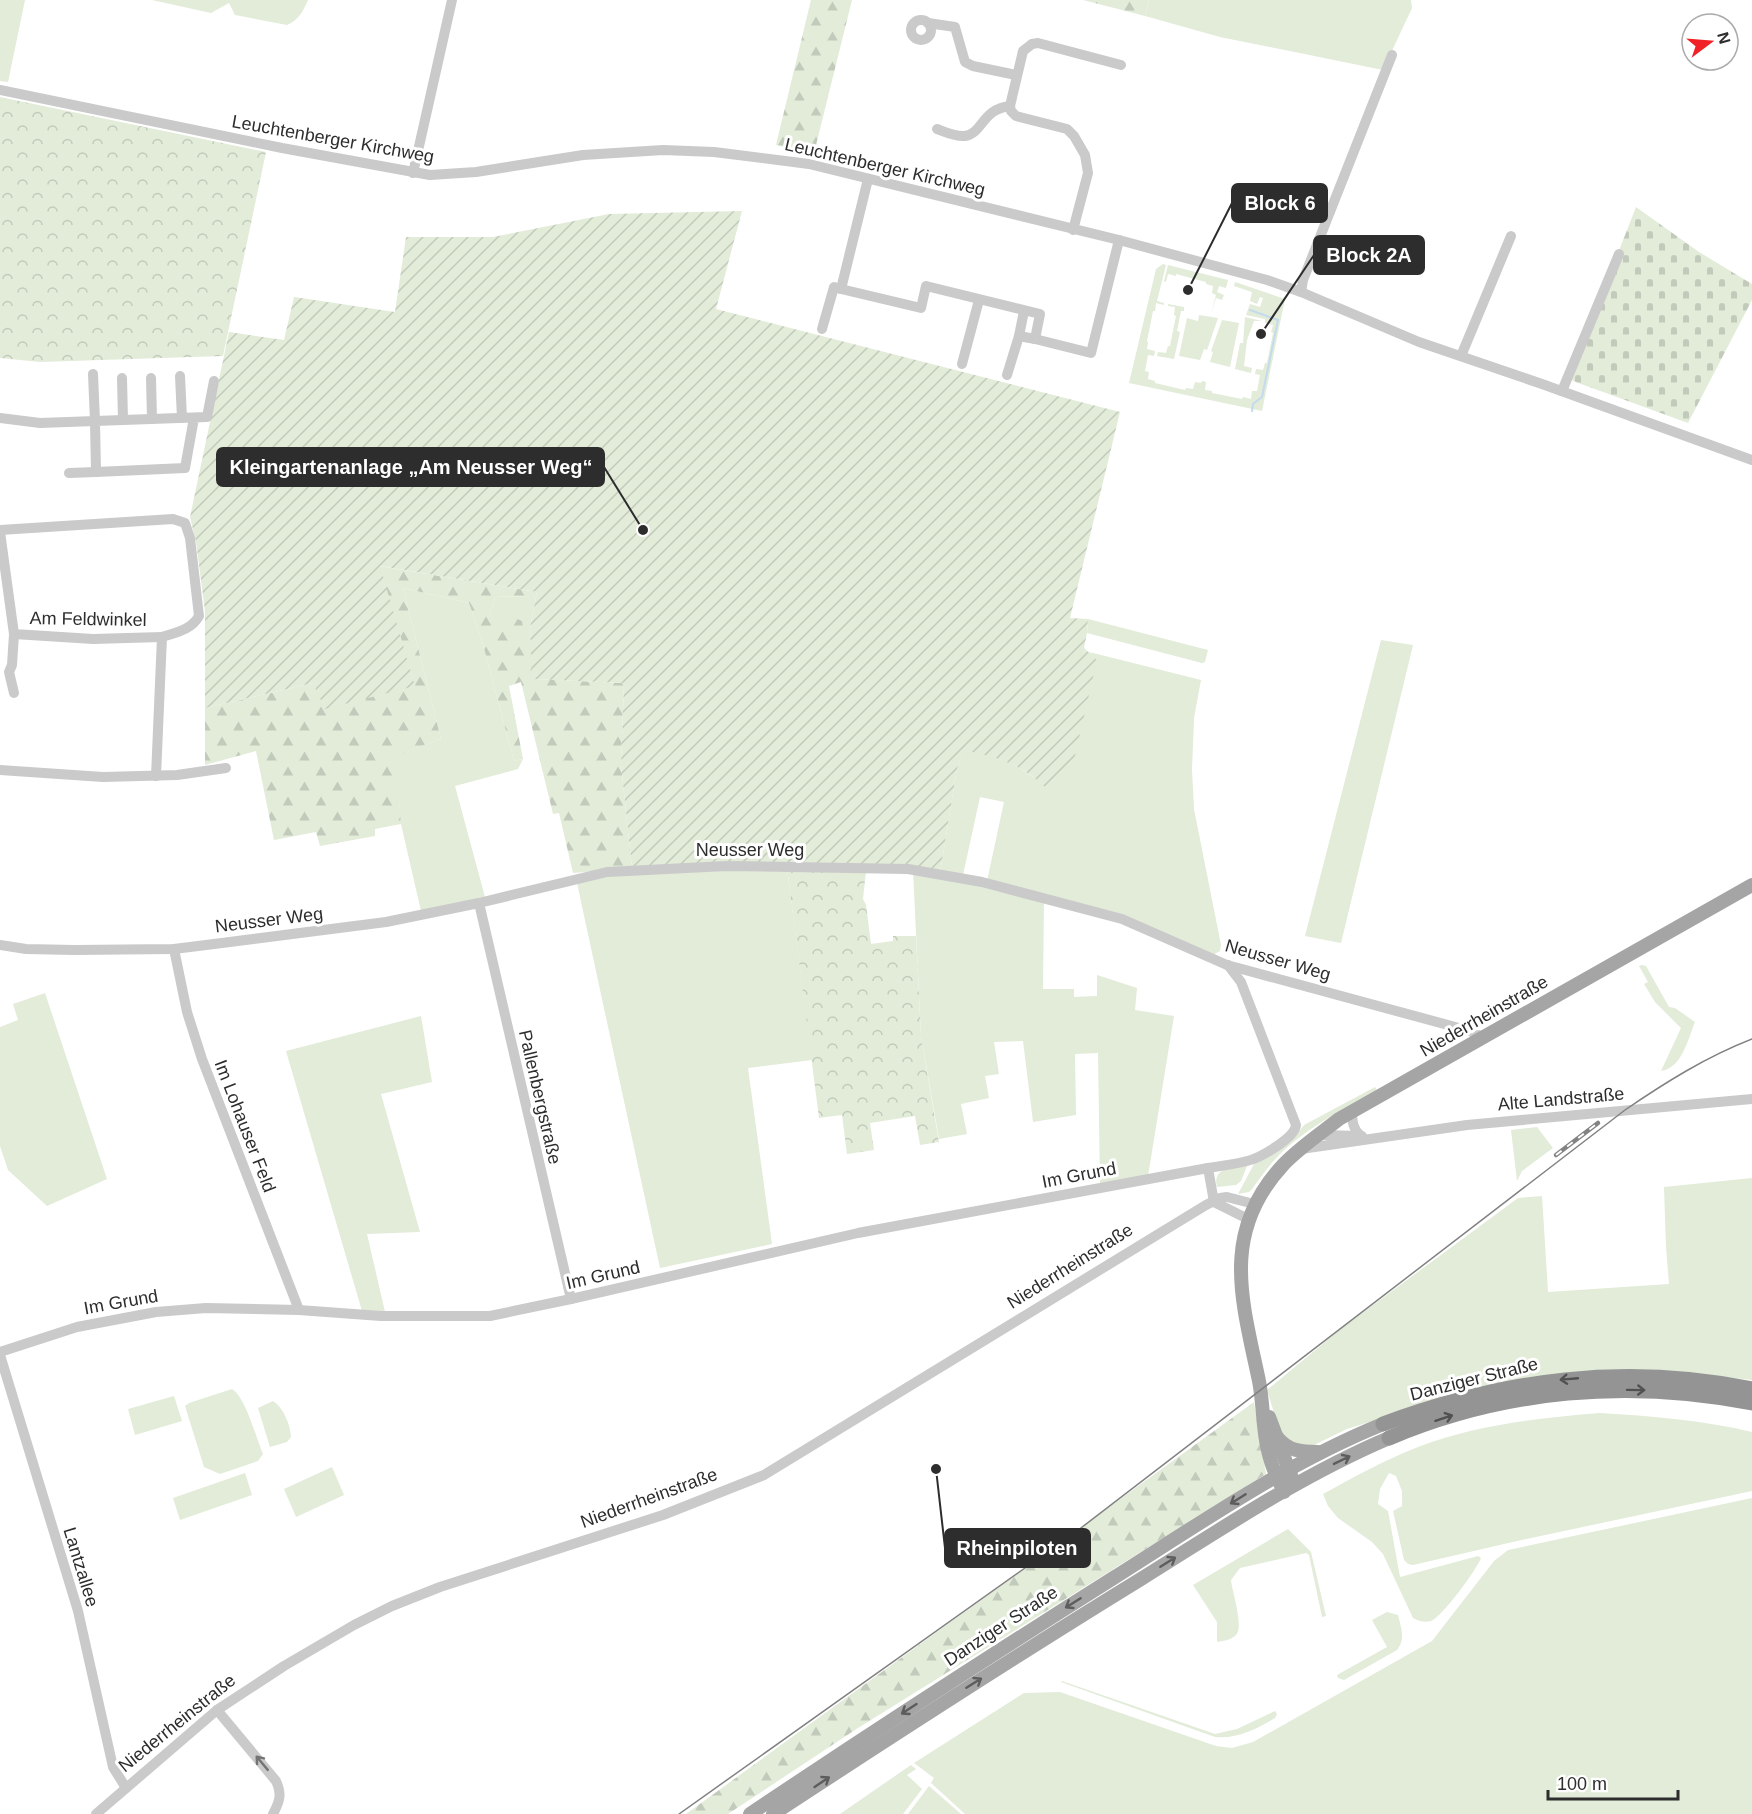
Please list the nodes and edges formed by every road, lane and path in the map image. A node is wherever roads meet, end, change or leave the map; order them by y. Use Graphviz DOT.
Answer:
graph roads {
  1 [pos="452,0"];
  2 [pos="928,23"];
  3 [pos="1392,55"];
  4 [pos="1121,65"];
  5 [pos="1017,75"];
  6 [pos="0,90"];
  7 [pos="1010,106"];
  8 [pos="937,129"];
  9 [pos="414,172"];
  10 [pos="868,179"];
  11 [pos="1073,230"];
  12 [pos="1511,236"];
  13 [pos="1119,240"];
  14 [pos="1619,254"];
  15 [pos="841,289"];
  16 [pos="1301,292"];
  17 [pos="979,300"];
  18 [pos="1024,311"];
  19 [pos="822,329"];
  20 [pos="1019,336"];
  21 [pos="1035,339"];
  22 [pos="1461,356"];
  23 [pos="963,364"];
  24 [pos="93,374"];
  25 [pos="1007,375"];
  26 [pos="180,376"];
  27 [pos="122,378"];
  28 [pos="151,378"];
  29 [pos="214,381"];
  30 [pos="1562,391"];
  31 [pos="0,418"];
  32 [pos="182,418"];
  33 [pos="194,418"];
  34 [pos="152,419"];
  35 [pos="123,420"];
  36 [pos="95,421"];
  37 [pos="1752,460"];
  38 [pos="96,472"];
  39 [pos="69,473"];
  40 [pos="0,531"];
  41 [pos="14,634"];
  42 [pos="162,637"];
  43 [pos="14,693"];
  44 [pos="226,768"];
  45 [pos="0,770"];
  46 [pos="156,776"];
  47 [pos="1752,885"];
  48 [pos="479,903"];
  49 [pos="0,945"];
  50 [pos="174,949"];
  51 [pos="1227,965"];
  52 [pos="1482,1037"];
  53 [pos="1752,1099"];
  54 [pos="1352,1112"];
  55 [pos="1320,1135"];
  56 [pos="1360,1135"];
  57 [pos="1374,1139"];
  58 [pos="1300,1149"];
  59 [pos="1208,1168"];
  60 [pos="1214,1202"];
  61 [pos="1254,1204"];
  62 [pos="1248,1219"];
  63 [pos="571,1299"];
  64 [pos="299,1310"];
  65 [pos="0,1354"];
  66 [pos="1752,1389"];
  67 [pos="1263,1401"];
  68 [pos="1752,1403"];
  69 [pos="1386,1431"];
  70 [pos="1276,1436"];
  71 [pos="1320,1452"];
  72 [pos="1282,1473"];
  73 [pos="1290,1488"];
  74 [pos="217,1710"];
  75 [pos="126,1788"];
  76 [pos="96,1814"];
  77 [pos="273,1814"];
  78 [pos="750,1814"];
  79 [pos="773,1814"];
  1 -- 9 [label="street"];
  2 -- 5 [label="street"];
  3 -- 16 [label="street"];
  4 -- 5 [label="street"];
  5 -- 7 [label="street"];
  6 -- 9 [label="street, Leuchtenberger Kirchweg"];
  7 -- 8 [label="street"];
  7 -- 11 [label="street"];
  9 -- 10 [label="street, Leuchtenberger Kirchweg"];
  10 -- 11 [label="street, Leuchtenberger Kirchweg"];
  10 -- 15 [label="street"];
  11 -- 13 [label="street, Leuchtenberger Kirchweg"];
  12 -- 22 [label="street"];
  13 -- 16 [label="street, Leuchtenberger Kirchweg"];
  13 -- 21 [label="street"];
  14 -- 30 [label="street"];
  15 -- 17 [label="street"];
  15 -- 19 [label="street"];
  16 -- 22 [label="street, Leuchtenberger Kirchweg"];
  17 -- 18 [label="street"];
  17 -- 23 [label="street"];
  18 -- 20 [label="street"];
  18 -- 21 [label="street"];
  20 -- 21 [label="street"];
  20 -- 25 [label="street"];
  22 -- 30 [label="street, Leuchtenberger Kirchweg"];
  24 -- 36 [label="street"];
  26 -- 32 [label="street"];
  27 -- 35 [label="street"];
  28 -- 34 [label="street"];
  29 -- 33 [label="street"];
  30 -- 37 [label="street, Leuchtenberger Kirchweg"];
  31 -- 36 [label="street"];
  32 -- 33 [label="street"];
  32 -- 34 [label="street"];
  33 -- 38 [label="street"];
  34 -- 35 [label="street"];
  35 -- 36 [label="street"];
  36 -- 38 [label="street"];
  38 -- 39 [label="street"];
  40 -- 41 [label="street, Am Feldwinkel"];
  40 -- 42 [label="street, Am Feldwinkel"];
  41 -- 42 [label="street, Am Feldwinkel"];
  41 -- 43 [label="street, Am Feldwinkel"];
  42 -- 46 [label="street"];
  44 -- 46 [label="street"];
  45 -- 46 [label="street"];
  47 -- 52 [label="main road, Niederrheinstraße"];
  48 -- 50 [label="street, Neusser Weg"];
  48 -- 51 [label="street, Neusser Weg"];
  48 -- 63 [label="street, Pallenbergstraße"];
  49 -- 50 [label="street, Neusser Weg"];
  50 -- 64 [label="street, Im Lohauser Feld"];
  51 -- 52 [label="street, Neusser Weg"];
  51 -- 59 [label="street"];
  52 -- 54 [label="main road, Niederrheinstraße"];
  53 -- 57 [label="street, Alte Landstraße"];
  54 -- 55 [label="main road, Niederrheinstraße"];
  54 -- 56 [label="street"];
  55 -- 56 [label="street, Alte Landstraße"];
  55 -- 58 [label="main road, Niederrheinstraße"];
  56 -- 57 [label="street, Alte Landstraße"];
  57 -- 58 [label="street, Alte Landstraße"];
  58 -- 61 [label="main road, Niederrheinstraße"];
  59 -- 60 [label="street"];
  59 -- 63 [label="street, Im Grund"];
  60 -- 61 [label="street, Niederrheinstraße"];
  60 -- 62 [label="street"];
  60 -- 74 [label="street, Niederrheinstraße"];
  61 -- 62 [label="main road, Niederrheinstraße"];
  62 -- 67 [label="main road"];
  63 -- 64 [label="street, Im Grund"];
  64 -- 65 [label="street, Im Grund"];
  65 -- 75 [label="street, Lantzallee"];
  66 -- 69 [label="highway, Danziger Straße, one-way"];
  67 -- 70 [label="main road"];
  67 -- 72 [label="main road"];
  69 -- 68 [label="highway, Danziger Straße, one-way"];
  69 -- 71 [label="main road, Danziger Straße"];
  73 -- 69 [label="main road, Danziger Straße, one-way"];
  70 -- 71 [label="main road"];
  70 -- 72 [label="main road"];
  71 -- 72 [label="main road, Danziger Straße"];
  72 -- 73 [label="main road"];
  72 -- 78 [label="main road, Danziger Straße, one-way"];
  79 -- 73 [label="main road, Danziger Straße, one-way"];
  74 -- 75 [label="street, Niederrheinstraße"];
  77 -- 74 [label="street, one-way"];
  75 -- 76 [label="street, Niederrheinstraße"];
}
